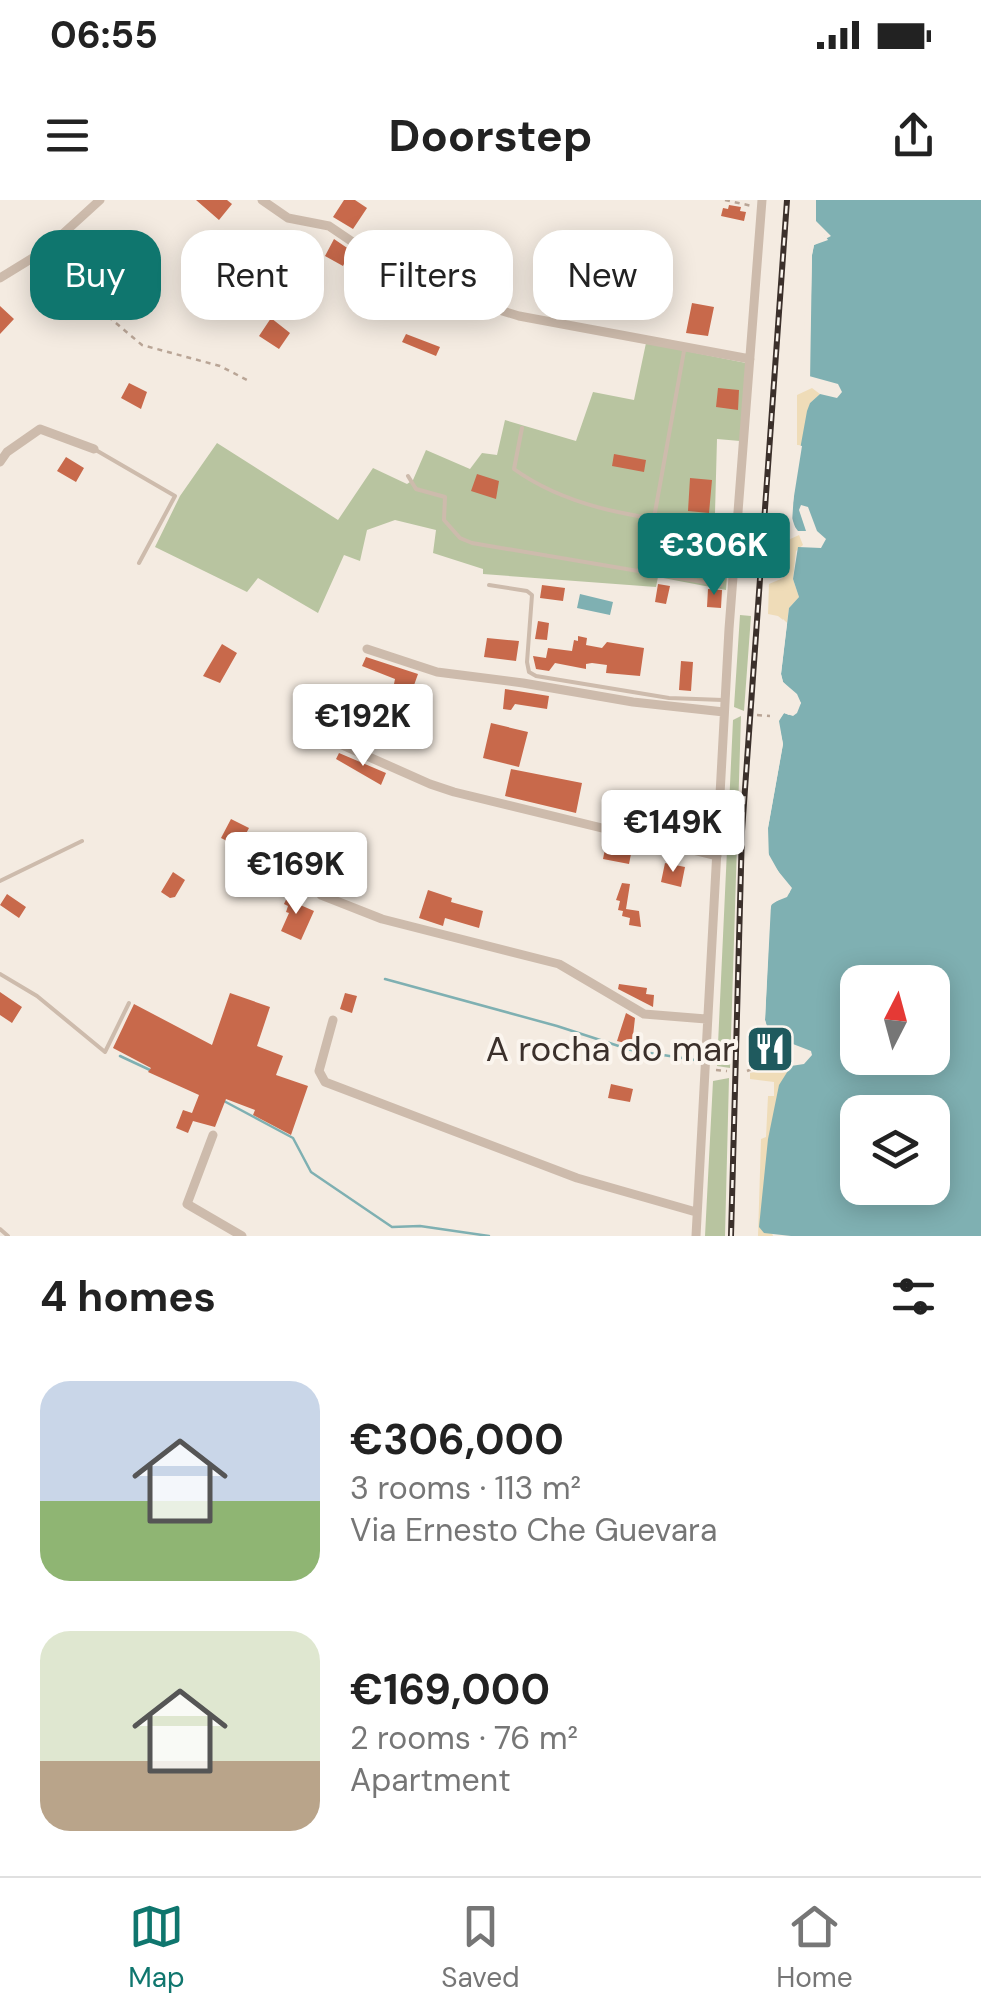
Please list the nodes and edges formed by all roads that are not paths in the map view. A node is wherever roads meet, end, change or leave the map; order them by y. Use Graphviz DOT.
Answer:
graph roads {
  1 [pos="100,200"];
  2 [pos="262,200"];
  3 [pos="762,204"];
  4 [pos="0,278"];
  5 [pos="685,346"];
  6 [pos="750,359"];
  7 [pos="522,428"];
  8 [pos="94,449"];
  9 [pos="0,462"];
  10 [pos="408,476"];
  11 [pos="654,518"];
  12 [pos="725,530"];
  13 [pos="139,563"];
  14 [pos="489,585"];
  15 [pos="721,585"];
  16 [pos="367,649"];
  17 [pos="725,700"];
  18 [pos="724,712"];
  19 [pos="333,741"];
  20 [pos="82,840"];
  21 [pos="717,856"];
  22 [pos="0,881"];
  23 [pos="321,895"];
  24 [pos="0,974"];
  25 [pos="130,1003"];
  26 [pos="706,1018"];
  27 [pos="333,1020"];
  28 [pos="212,1135"];
  29 [pos="696,1212"];
  30 [pos="0,1228"];
  31 [pos="8,1236"];
  32 [pos="242,1236"];
  33 [pos="696,1236"];
  1 -- 4 [label="street"];
  2 -- 5 [label="street"];
  3 -- 6 [label="street"];
  5 -- 6 [label="street"];
  5 -- 11 [label="lane"];
  6 -- 17 [label="street"];
  7 -- 11 [label="lane"];
  8 -- 9 [label="street"];
  8 -- 13 [label="lane"];
  10 -- 15 [label="lane"];
  11 -- 12 [label="lane"];
  14 -- 17 [label="lane"];
  16 -- 18 [label="street"];
  17 -- 18 [label="street"];
  18 -- 21 [label="street"];
  19 -- 21 [label="street"];
  20 -- 22 [label="lane"];
  21 -- 26 [label="street"];
  23 -- 26 [label="street"];
  24 -- 25 [label="lane"];
  26 -- 29 [label="street"];
  27 -- 29 [label="street"];
  28 -- 32 [label="street"];
  29 -- 33 [label="street"];
  30 -- 31 [label="lane"];
}
